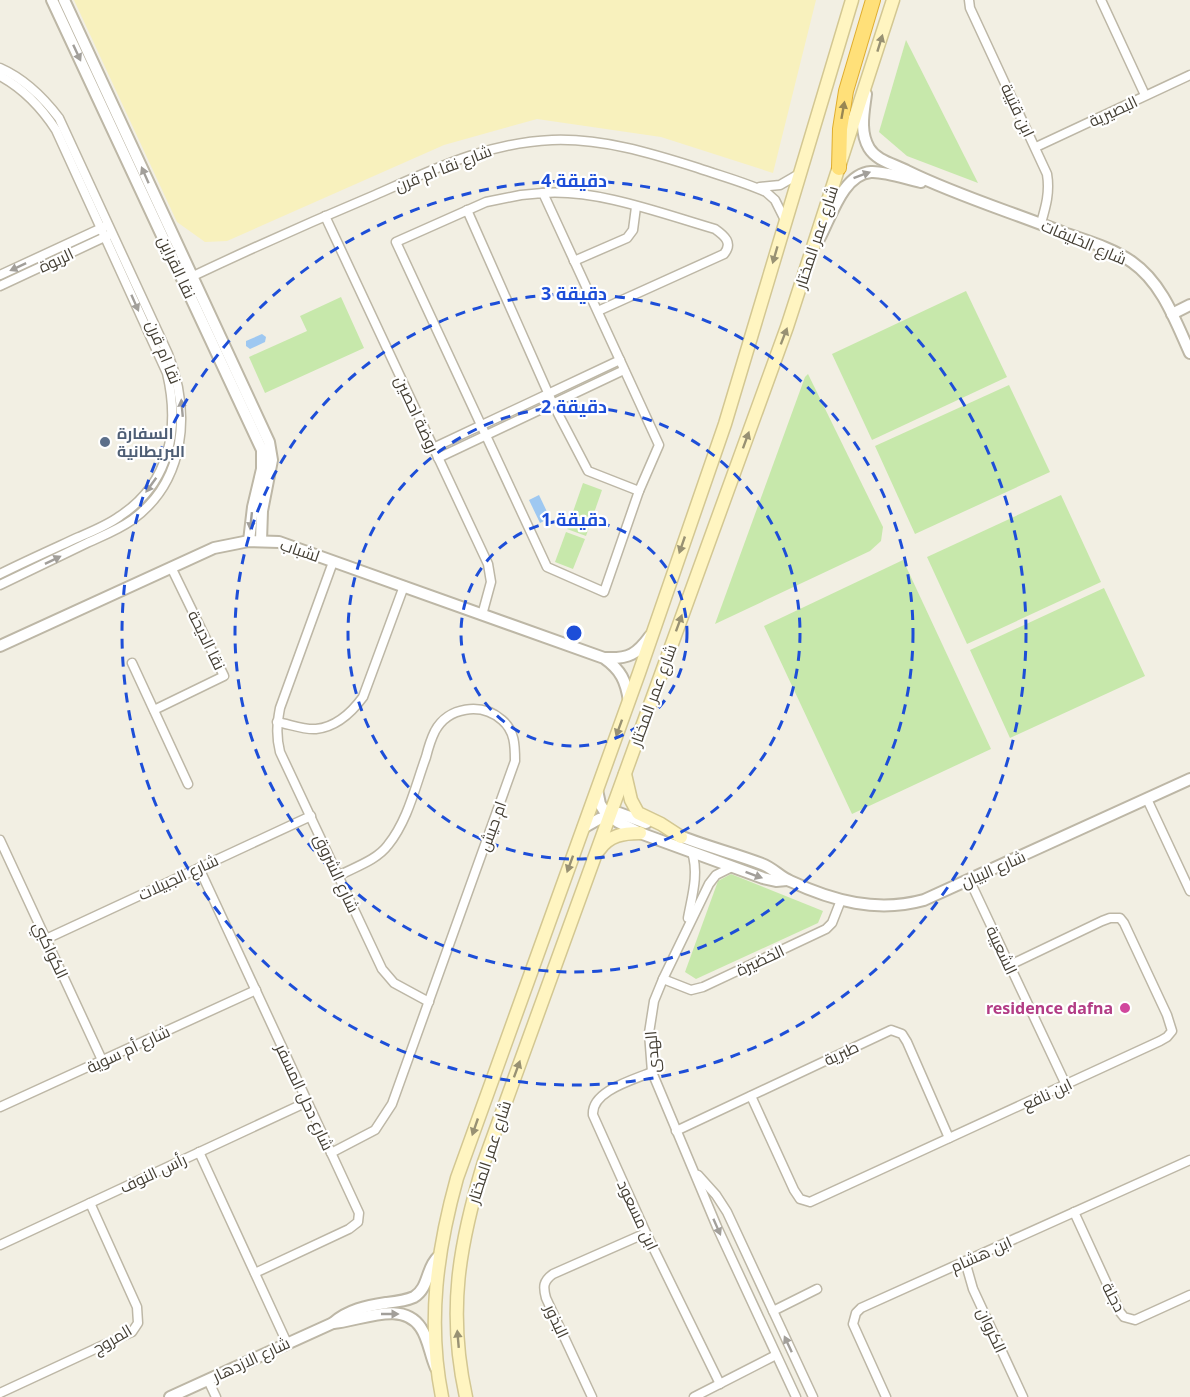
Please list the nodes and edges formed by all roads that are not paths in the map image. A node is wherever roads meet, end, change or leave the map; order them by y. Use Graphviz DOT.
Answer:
graph roads {
  1 [pos="52,0"];
  2 [pos="64,0"];
  3 [pos="852,0"];
  4 [pos="873,0"];
  5 [pos="893,0"];
  6 [pos="969,0"];
  7 [pos="1101,0"];
  8 [pos="0,68"];
  9 [pos="1190,75"];
  10 [pos="0,76"];
  11 [pos="867,86"];
  12 [pos="1145,95"];
  13 [pos="1036,147"];
  14 [pos="839,168"];
  15 [pos="800,174"];
  16 [pos="933,184"];
  17 [pos="751,185"];
  18 [pos="543,193"];
  19 [pos="636,207"];
  20 [pos="467,210"];
  21 [pos="325,216"];
  22 [pos="785,220"];
  23 [pos="1041,223"];
  24 [pos="107,231"];
  25 [pos="810,258"];
  26 [pos="574,261"];
  27 [pos="0,275"];
  28 [pos="187,279"];
  29 [pos="0,286"];
  30 [pos="1190,305"];
  31 [pos="598,311"];
  32 [pos="1172,314"];
  33 [pos="1190,353"];
  34 [pos="620,360"];
  35 [pos="624,370"];
  36 [pos="549,394"];
  37 [pos="553,404"];
  38 [pos="480,426"];
  39 [pos="485,436"];
  40 [pos="433,448"];
  41 [pos="438,458"];
  42 [pos="639,491"];
  43 [pos="249,541"];
  44 [pos="261,541"];
  45 [pos="333,562"];
  46 [pos="171,567"];
  47 [pos="0,574"];
  48 [pos="0,585"];
  49 [pos="404,586"];
  50 [pos="482,615"];
  51 [pos="652,633"];
  52 [pos="0,646"];
  53 [pos="604,658"];
  54 [pos="132,663"];
  55 [pos="629,702"];
  56 [pos="154,710"];
  57 [pos="277,722"];
  58 [pos="624,773"];
  59 [pos="1190,779"];
  60 [pos="188,784"];
  61 [pos="597,790"];
  62 [pos="1147,799"];
  63 [pos="311,816"];
  64 [pos="609,816"];
  65 [pos="583,828"];
  66 [pos="640,833"];
  67 [pos="681,837"];
  68 [pos="0,840"];
  69 [pos="692,852"];
  70 [pos="594,858"];
  71 [pos="732,867"];
  72 [pos="199,868"];
  73 [pos="338,876"];
  74 [pos="969,879"];
  75 [pos="788,880"];
  76 [pos="1190,891"];
  77 [pos="841,900"];
  78 [pos="686,930"];
  79 [pos="46,939"];
  80 [pos="1010,965"];
  81 [pos="663,979"];
  82 [pos="256,990"];
  83 [pos="429,1002"];
  84 [pos="102,1060"];
  85 [pos="652,1072"];
  86 [pos="1065,1085"];
  87 [pos="751,1096"];
  88 [pos="307,1102"];
  89 [pos="0,1107"];
  90 [pos="676,1131"];
  91 [pos="950,1138"];
  92 [pos="199,1152"];
  93 [pos="331,1153"];
  94 [pos="1190,1160"];
  95 [pos="695,1173"];
  96 [pos="90,1203"];
  97 [pos="1074,1212"];
  98 [pos="646,1233"];
  99 [pos="741,1241"];
  100 [pos="0,1245"];
  101 [pos="727,1248"];
  102 [pos="438,1257"];
  103 [pos="965,1261"];
  104 [pos="255,1273"];
  105 [pos="817,1289"];
  106 [pos="1190,1295"];
  107 [pos="773,1311"];
  108 [pos="333,1323"];
  109 [pos="287,1343"];
  110 [pos="776,1355"];
  111 [pos="438,1370"];
  112 [pos="208,1380"];
  113 [pos="720,1384"];
  114 [pos="0,1394"];
  115 [pos="170,1397"];
  116 [pos="216,1397"];
  117 [pos="442,1397"];
  118 [pos="466,1397"];
  119 [pos="592,1397"];
  120 [pos="694,1397"];
  121 [pos="796,1397"];
  122 [pos="813,1397"];
  123 [pos="886,1397"];
  124 [pos="1023,1397"];
  1 -- 28 [label="street, نقا القراين, one-way"];
  28 -- 2 [label="street, نقا القراين, one-way"];
  3 -- 15 [label="main road, شارع عمر المختار"];
  14 -- 4 [label="highway, one-way"];
  11 -- 5 [label="main road, شارع عمر المختار, one-way"];
  6 -- 13 [label="street, ابن قتيبة"];
  7 -- 12 [label="street"];
  8 -- 24 [label="street, نقا ام قرن"];
  9 -- 12 [label="street, البصيرية"];
  10 -- 24 [label="street, نقا ام قرن"];
  11 -- 14 [label="main road, شارع عمر المختار"];
  11 -- 16 [label="street, شارع الخليفات"];
  12 -- 13 [label="street, البصيرية"];
  13 -- 23 [label="street, ابن قتيبة"];
  14 -- 25 [label="main road, شارع عمر المختار"];
  15 -- 17 [label="street, شارع نقا ام قرن"];
  15 -- 22 [label="main road, شارع عمر المختار"];
  16 -- 23 [label="street, شارع الخليفات"];
  25 -- 16 [label="street, شارع الخليفات, one-way"];
  17 -- 21 [label="street, شارع نقا ام قرن"];
  17 -- 22 [label="street, شارع نقا ام قرن"];
  18 -- 19 [label="street"];
  18 -- 20 [label="street"];
  18 -- 26 [label="street"];
  19 -- 26 [label="street"];
  19 -- 31 [label="street"];
  20 -- 36 [label="street"];
  20 -- 38 [label="street"];
  21 -- 28 [label="street, شارع نقا ام قرن"];
  21 -- 40 [label="street, روضة احصين"];
  22 -- 51 [label="main road, شارع عمر المختار, one-way"];
  23 -- 32 [label="street, شارع الخليفات"];
  24 -- 27 [label="street, الربوة, one-way"];
  24 -- 29 [label="street, الربوة"];
  24 -- 47 [label="street, نقا ام قرن, one-way"];
  48 -- 24 [label="street, نقا ام قرن, one-way"];
  58 -- 25 [label="main road, شارع عمر المختار, one-way"];
  26 -- 31 [label="street"];
  28 -- 43 [label="street, نقا القراين, one-way"];
  28 -- 44 [label="street, نقا القراين"];
  30 -- 32 [label="street"];
  31 -- 34 [label="street"];
  32 -- 33 [label="street, شارع الخليفات"];
  34 -- 35 [label="street"];
  34 -- 36 [label="street"];
  35 -- 37 [label="street"];
  35 -- 42 [label="street"];
  36 -- 37 [label="street"];
  36 -- 38 [label="street"];
  37 -- 39 [label="street"];
  37 -- 42 [label="street"];
  38 -- 39 [label="street"];
  38 -- 40 [label="street"];
  39 -- 41 [label="street"];
  39 -- 42 [label="street"];
  40 -- 41 [label="street, روضة احصين"];
  41 -- 50 [label="street, روضة احصين"];
  43 -- 44 [label="street, لشباب"];
  43 -- 46 [label="street, لشباب"];
  44 -- 45 [label="street, لشباب"];
  45 -- 49 [label="street, لشباب"];
  45 -- 57 [label="street, شارع الشروق"];
  46 -- 52 [label="street, لشباب"];
  46 -- 56 [label="street, نقا الديحة"];
  49 -- 50 [label="street, لشباب"];
  49 -- 57 [label="street"];
  50 -- 53 [label="street, لشباب"];
  51 -- 53 [label="street, لشباب"];
  51 -- 55 [label="main road, شارع عمر المختار"];
  53 -- 55 [label="street, لشباب"];
  54 -- 56 [label="street"];
  55 -- 61 [label="main road, شارع عمر المختار, one-way"];
  56 -- 60 [label="street"];
  57 -- 63 [label="street, شارع الشروق"];
  58 -- 64 [label="main road, شارع عمر المختار"];
  58 -- 67 [label="main road"];
  59 -- 62 [label="street, شارع البيان"];
  61 -- 64 [label="street"];
  61 -- 65 [label="main road, شارع عمر المختار"];
  62 -- 74 [label="street, شارع البيان"];
  62 -- 76 [label="street"];
  63 -- 72 [label="street, شارع الجبيلات"];
  63 -- 73 [label="street, شارع الشروق"];
  64 -- 65 [label="street"];
  64 -- 66 [label="street, شارع البيان"];
  64 -- 67 [label="street, شارع البيان"];
  64 -- 70 [label="main road, شارع عمر المختار"];
  65 -- 102 [label="main road, شارع عمر المختار, one-way"];
  66 -- 69 [label="street, شارع البيان"];
  66 -- 70 [label="main road"];
  67 -- 75 [label="street, شارع البيان"];
  68 -- 79 [label="street, الكواكبي"];
  69 -- 71 [label="street, شارع البيان"];
  69 -- 78 [label="street, الهدى"];
  118 -- 70 [label="main road, شارع عمر المختار, one-way"];
  71 -- 75 [label="street, شارع البيان, one-way"];
  71 -- 78 [label="street, الهدى"];
  72 -- 79 [label="street, شارع الجبيلات"];
  72 -- 82 [label="street, شارع دحل المسفر"];
  73 -- 83 [label="street, شارع الشروق"];
  73 -- 83 [label="street, ام حيش"];
  74 -- 77 [label="street, شارع البيان"];
  74 -- 80 [label="street, الشعيبة"];
  75 -- 77 [label="street, شارع البيان"];
  77 -- 81 [label="street, الخضيرة"];
  78 -- 81 [label="street, الهدى"];
  79 -- 84 [label="street, الكواكبي"];
  80 -- 86 [label="street, الشعيبة"];
  80 -- 86 [label="street, ابن نافع"];
  81 -- 85 [label="street, الهدى"];
  82 -- 84 [label="street, شارع أم سوية"];
  82 -- 88 [label="street, شارع دحل المسفر"];
  83 -- 93 [label="street, ام حيش"];
  84 -- 89 [label="street, شارع أم سوية"];
  85 -- 90 [label="street, الهدى"];
  85 -- 98 [label="street, ابن مسعود"];
  86 -- 91 [label="street, ابن نافع"];
  87 -- 90 [label="street, طبرية"];
  87 -- 91 [label="street, ابن نافع"];
  87 -- 91 [label="street, طبرية"];
  88 -- 92 [label="street, رأس النوف"];
  88 -- 93 [label="street, شارع دحل المسفر"];
  90 -- 95 [label="street, الهدى"];
  92 -- 96 [label="street, رأس النوف"];
  92 -- 104 [label="street"];
  93 -- 104 [label="street, شارع دحل المسفر"];
  94 -- 97 [label="street, ابن هشام"];
  95 -- 99 [label="street, الهدى"];
  95 -- 101 [label="street, الهدى, one-way"];
  96 -- 100 [label="street, رأس النوف"];
  96 -- 114 [label="street, المروج"];
  97 -- 103 [label="street, ابن هشام"];
  97 -- 106 [label="street, دجلة"];
  98 -- 113 [label="street, ابن مسعود"];
  98 -- 119 [label="street, البذور"];
  99 -- 101 [label="street"];
  99 -- 107 [label="street, الهدى"];
  101 -- 110 [label="street, الهدى"];
  102 -- 108 [label="street, شارع الازدهار"];
  102 -- 111 [label="main road, شارع عمر المختار"];
  103 -- 123 [label="street, ابن هشام"];
  103 -- 124 [label="street, الكروان"];
  104 -- 109 [label="street"];
  105 -- 107 [label="street"];
  122 -- 107 [label="street, الهدى, one-way"];
  108 -- 109 [label="street, شارع الازدهار"];
  108 -- 111 [label="street, شارع الازدهار, one-way"];
  109 -- 112 [label="street, شارع الازدهار"];
  110 -- 113 [label="street"];
  110 -- 121 [label="street, الهدى"];
  111 -- 117 [label="main road, شارع عمر المختار"];
  112 -- 115 [label="street, شارع الازدهار"];
  112 -- 116 [label="street"];
  113 -- 120 [label="street"];
}
